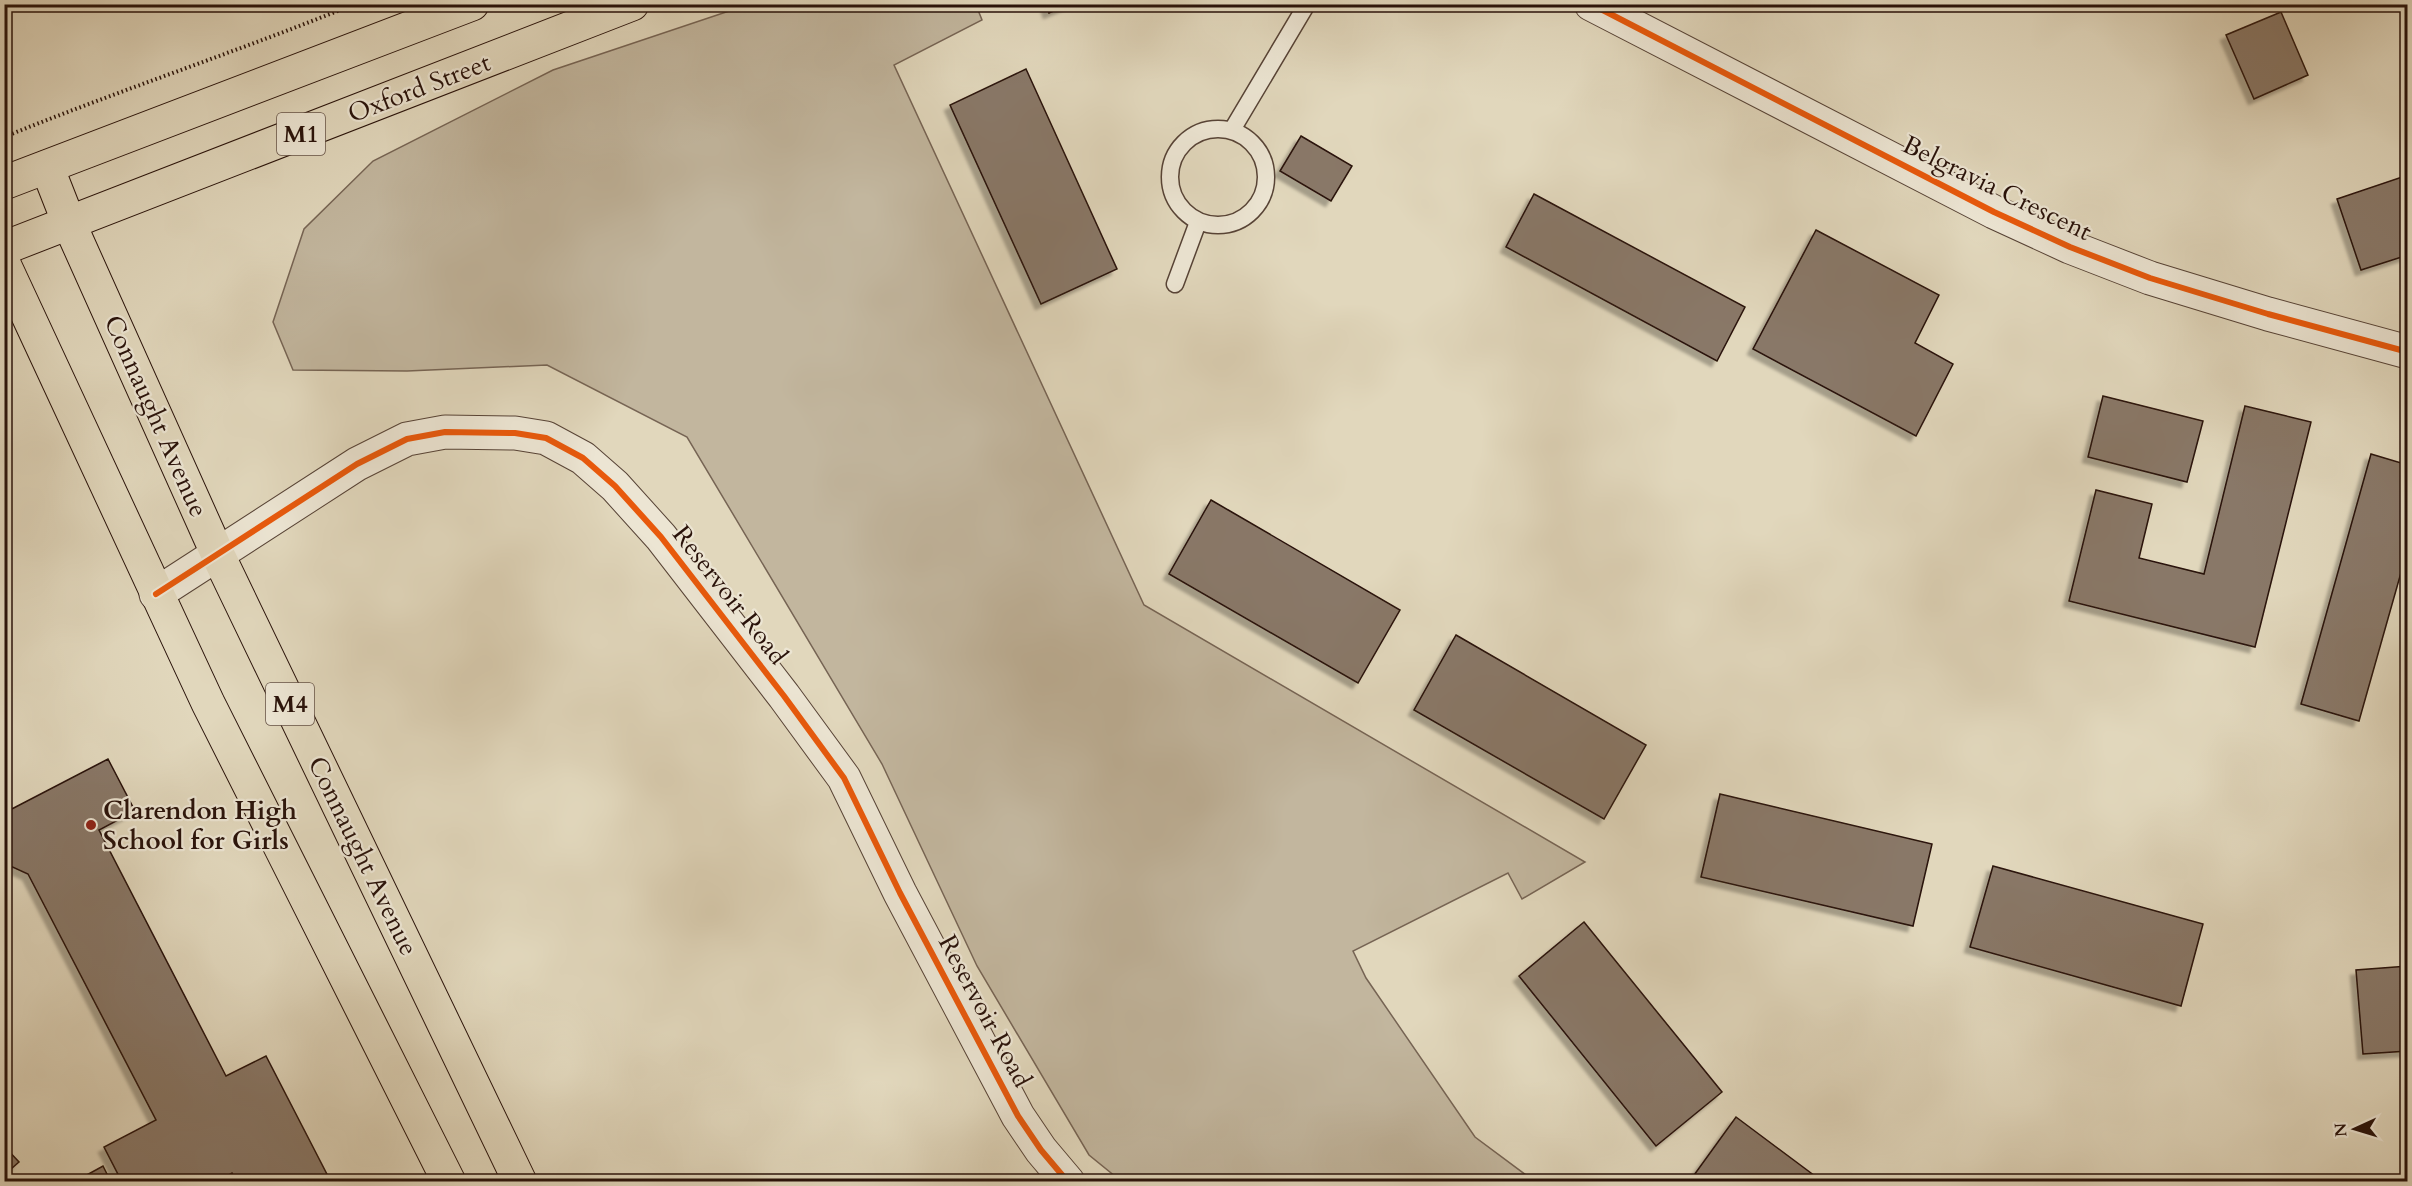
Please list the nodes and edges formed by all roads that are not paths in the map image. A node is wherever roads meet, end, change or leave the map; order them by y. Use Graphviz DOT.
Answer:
graph roads {
  1 [pos="472,4"];
  2 [pos="632,4"];
  3 [pos="1306,4"];
  4 [pos="1591,4"];
  5 [pos="1232,130"];
  6 [pos="47,167"];
  7 [pos="4,183"];
  8 [pos="1198,222"];
  9 [pos="69,224"];
  10 [pos="4,248"];
  11 [pos="4,264"];
  12 [pos="1174,284"];
  13 [pos="2408,352"];
  14 [pos="219,555"];
  15 [pos="156,594"];
  16 [pos="449,1182"];
  17 [pos="520,1182"];
  18 [pos="1068,1182"];
  1 -- 6 [label="main road, M1"];
  2 -- 9 [label="main road, Oxford Street / M1"];
  3 -- 5 [label="lane"];
  4 -- 13 [label="street, Belgravia Crescent"];
  5 -- 8 [label="lane"];
  5 -- 8 [label="lane"];
  6 -- 7 [label="main road, M1"];
  6 -- 9 [label="main road, Connaught Avenue / M4"];
  8 -- 12 [label="lane"];
  9 -- 10 [label="main road, Oxford Street / M1"];
  9 -- 14 [label="main road, Connaught Avenue / M4"];
  11 -- 15 [label="main road"];
  14 -- 15 [label="street, Reservoir Road"];
  14 -- 17 [label="main road, Connaught Avenue / M4"];
  14 -- 18 [label="street, Reservoir Road"];
  15 -- 16 [label="main road"];
}
